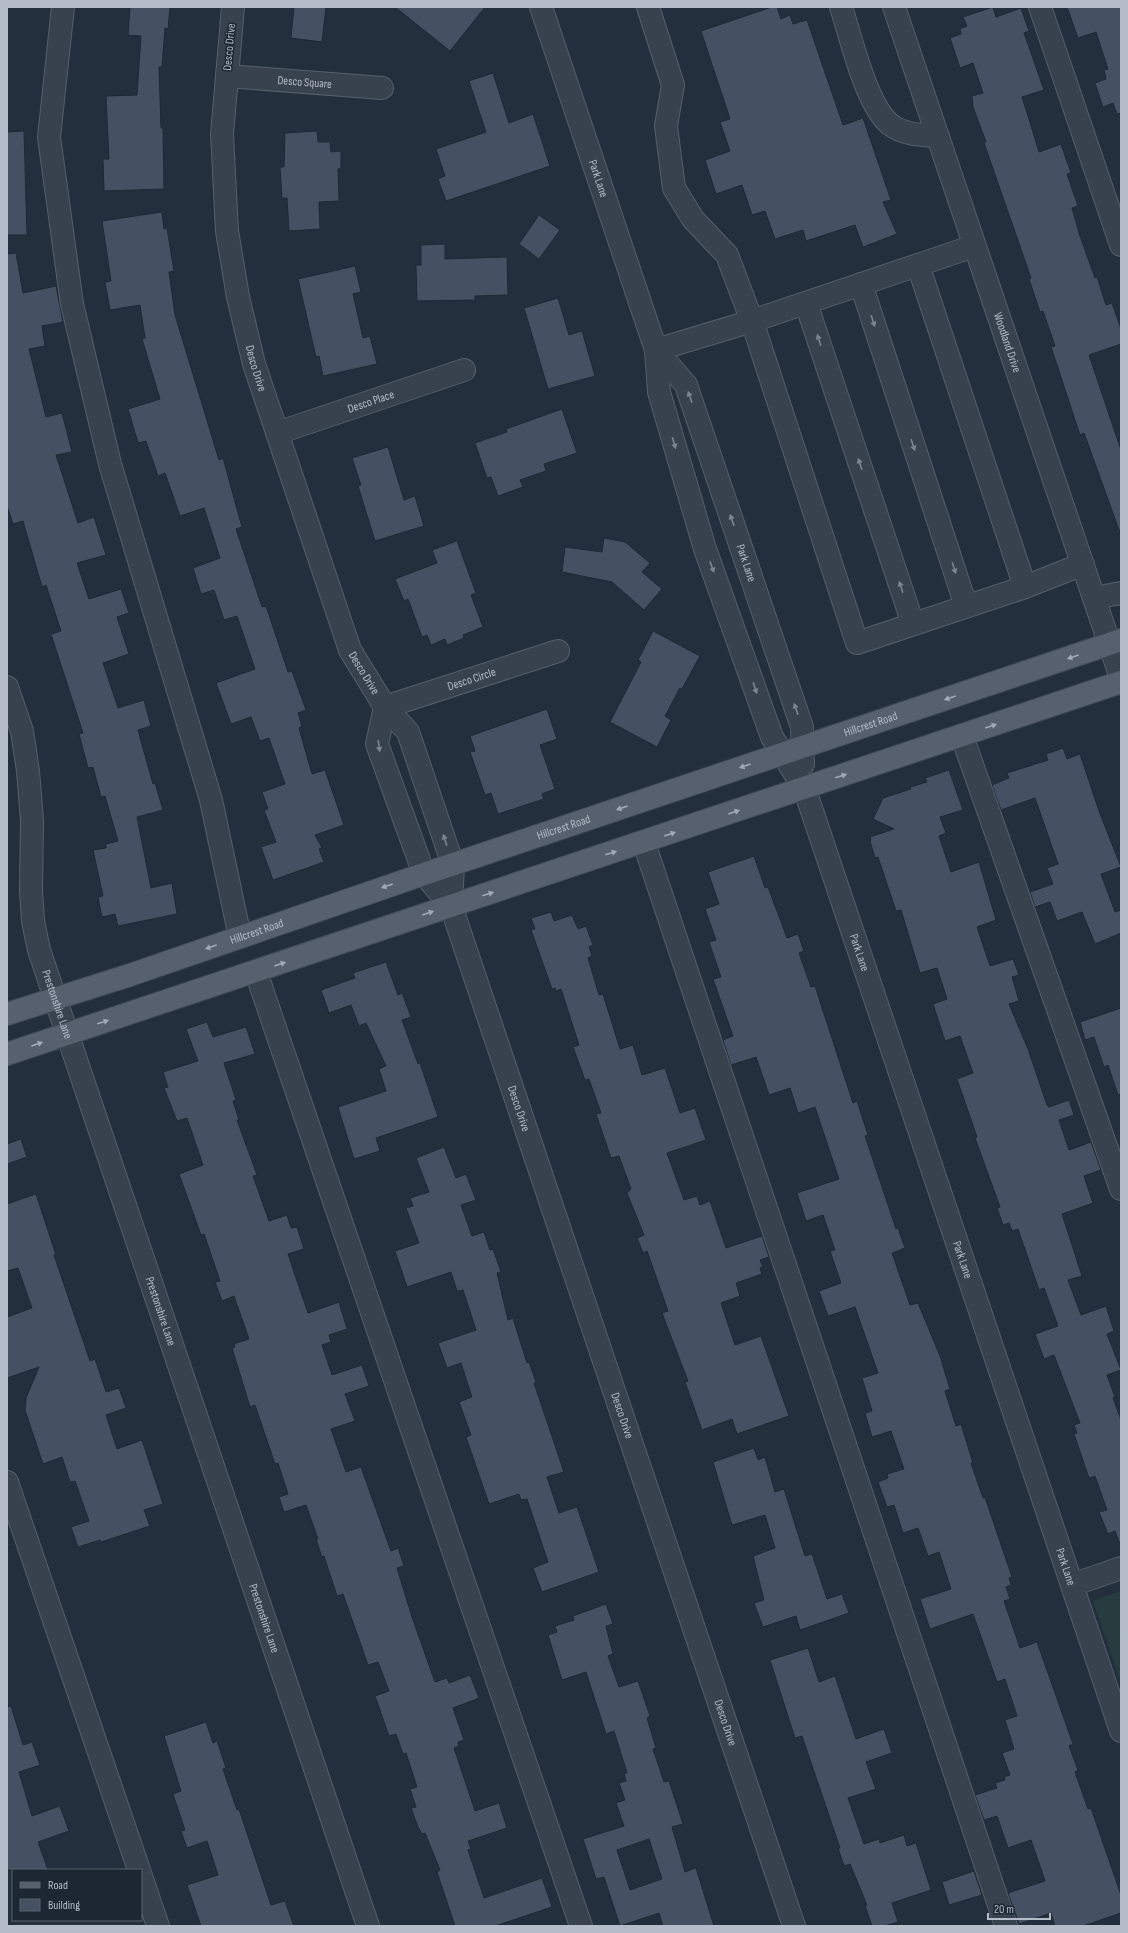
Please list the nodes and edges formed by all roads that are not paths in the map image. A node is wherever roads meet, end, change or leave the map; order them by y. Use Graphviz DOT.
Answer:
graph roads {
  1 [pos="63,7"];
  2 [pos="233,7"];
  3 [pos="541,7"];
  4 [pos="648,7"];
  5 [pos="841,7"];
  6 [pos="894,7"];
  7 [pos="1040,7"];
  8 [pos="227,76"];
  9 [pos="382,88"];
  10 [pos="938,136"];
  11 [pos="1121,245"];
  12 [pos="974,246"];
  13 [pos="918,265"];
  14 [pos="861,284"];
  15 [pos="806,302"];
  16 [pos="752,321"];
  17 [pos="656,350"];
  18 [pos="464,370"];
  19 [pos="277,433"];
  20 [pos="1083,564"];
  21 [pos="1025,587"];
  22 [pos="1121,593"];
  23 [pos="1094,598"];
  24 [pos="966,606"];
  25 [pos="913,624"];
  26 [pos="1116,642"];
  27 [pos="558,651"];
  28 [pos="1121,678"];
  29 [pos="1121,682"];
  30 [pos="7,687"];
  31 [pos="385,707"];
  32 [pos="962,736"];
  33 [pos="792,751"];
  34 [pos="804,788"];
  35 [pos="644,843"];
  36 [pos="453,865"];
  37 [pos="424,874"];
  38 [pos="451,906"];
  39 [pos="240,937"];
  40 [pos="256,972"];
  41 [pos="54,999"];
  42 [pos="7,1014"];
  43 [pos="66,1034"];
  44 [pos="7,1054"];
  45 [pos="1121,1189"];
  46 [pos="7,1482"];
  47 [pos="1121,1568"];
  48 [pos="1072,1585"];
  49 [pos="1121,1731"];
  50 [pos="139,1869"];
  51 [pos="142,1879"];
  52 [pos="158,1926"];
  53 [pos="368,1926"];
  54 [pos="581,1926"];
  55 [pos="794,1926"];
  56 [pos="1006,1926"];
  1 -- 39 [label="street"];
  2 -- 8 [label="street, Desco Drive"];
  3 -- 17 [label="street, Park Lane"];
  4 -- 16 [label="street"];
  5 -- 10 [label="street"];
  6 -- 10 [label="street, Woodland Drive"];
  7 -- 11 [label="street"];
  8 -- 9 [label="street, Desco Square"];
  8 -- 19 [label="street, Desco Drive"];
  10 -- 12 [label="street, Woodland Drive"];
  12 -- 13 [label="street"];
  12 -- 20 [label="street, Woodland Drive"];
  13 -- 14 [label="street"];
  13 -- 21 [label="street"];
  14 -- 15 [label="street"];
  14 -- 24 [label="street, one-way"];
  15 -- 16 [label="street"];
  25 -- 15 [label="street, one-way"];
  16 -- 17 [label="street"];
  16 -- 25 [label="street"];
  17 -- 33 [label="street, Park Lane, one-way"];
  33 -- 17 [label="street, Park Lane, one-way"];
  18 -- 19 [label="street, Desco Place"];
  19 -- 31 [label="street, Desco Drive"];
  20 -- 21 [label="street"];
  20 -- 23 [label="street, Woodland Drive"];
  21 -- 24 [label="street"];
  22 -- 23 [label="street"];
  23 -- 26 [label="street, Woodland Drive"];
  24 -- 25 [label="street"];
  26 -- 28 [label="street, Woodland Drive"];
  26 -- 33 [label="main road, Hillcrest Road, one-way"];
  27 -- 31 [label="street, Desco Circle"];
  32 -- 29 [label="main road, one-way"];
  30 -- 41 [label="street, Prestonshire Lane"];
  36 -- 31 [label="street, Desco Drive, one-way"];
  31 -- 37 [label="street, Desco Drive, one-way"];
  34 -- 32 [label="main road, one-way"];
  32 -- 45 [label="street"];
  33 -- 34 [label="street, Park Lane"];
  33 -- 36 [label="main road, Hillcrest Road, one-way"];
  35 -- 34 [label="main road, one-way"];
  34 -- 48 [label="street, Park Lane"];
  38 -- 35 [label="main road, one-way"];
  35 -- 56 [label="street"];
  36 -- 37 [label="main road, Hillcrest Road"];
  36 -- 38 [label="street, Desco Drive"];
  37 -- 38 [label="street, Desco Drive"];
  37 -- 39 [label="main road, Hillcrest Road, one-way"];
  40 -- 38 [label="main road, one-way"];
  38 -- 55 [label="street, Desco Drive"];
  39 -- 41 [label="main road, Hillcrest Road, one-way"];
  43 -- 40 [label="main road, one-way"];
  40 -- 54 [label="street"];
  41 -- 42 [label="main road, Hillcrest Road"];
  41 -- 43 [label="street, Prestonshire Lane"];
  44 -- 43 [label="main road, one-way"];
  43 -- 53 [label="street, Prestonshire Lane"];
  46 -- 50 [label="street"];
  47 -- 48 [label="street"];
  48 -- 49 [label="street, Park Lane"];
  51 -- 52 [label="street"];
}
